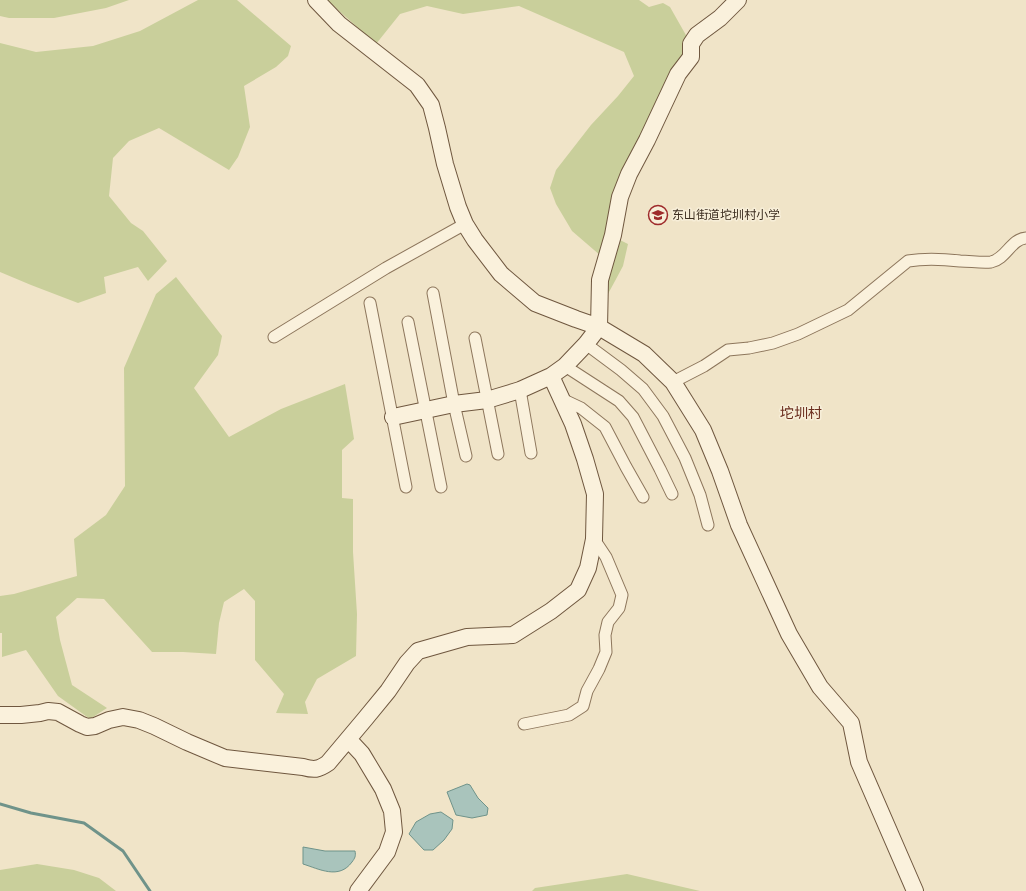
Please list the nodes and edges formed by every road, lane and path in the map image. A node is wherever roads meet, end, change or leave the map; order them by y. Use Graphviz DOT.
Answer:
graph roads {
  1 [pos="316,0"];
  2 [pos="738,0"];
  3 [pos="465,224"];
  4 [pos="1026,238"];
  5 [pos="433,294"];
  6 [pos="370,303"];
  7 [pos="408,322"];
  8 [pos="599,326"];
  9 [pos="274,337"];
  10 [pos="475,338"];
  11 [pos="586,344"];
  12 [pos="565,366"];
  13 [pos="552,376"];
  14 [pos="673,382"];
  15 [pos="520,390"];
  16 [pos="562,399"];
  17 [pos="487,400"];
  18 [pos="454,404"];
  19 [pos="426,411"];
  20 [pos="393,417"];
  21 [pos="532,453"];
  22 [pos="498,454"];
  23 [pos="466,456"];
  24 [pos="406,487"];
  25 [pos="441,487"];
  26 [pos="672,494"];
  27 [pos="643,497"];
  28 [pos="708,525"];
  29 [pos="594,539"];
  30 [pos="0,716"];
  31 [pos="524,724"];
  32 [pos="348,739"];
  33 [pos="358,891"];
  34 [pos="915,891"];
  1 -- 3 [label="street"];
  2 -- 8 [label="street"];
  3 -- 8 [label="street"];
  3 -- 9 [label="street"];
  4 -- 14 [label="street"];
  5 -- 18 [label="street"];
  6 -- 20 [label="street"];
  7 -- 19 [label="street"];
  8 -- 11 [label="street"];
  8 -- 14 [label="street"];
  10 -- 17 [label="street"];
  11 -- 12 [label="street"];
  11 -- 28 [label="street"];
  12 -- 13 [label="street"];
  12 -- 26 [label="street"];
  13 -- 15 [label="street"];
  13 -- 16 [label="street"];
  14 -- 34 [label="street"];
  15 -- 17 [label="street"];
  15 -- 21 [label="street"];
  16 -- 27 [label="street"];
  16 -- 29 [label="street"];
  17 -- 18 [label="street"];
  17 -- 22 [label="street"];
  18 -- 19 [label="street"];
  18 -- 23 [label="street"];
  19 -- 20 [label="street"];
  19 -- 25 [label="street"];
  20 -- 24 [label="street"];
  29 -- 31 [label="street"];
  29 -- 32 [label="street"];
  30 -- 32 [label="street"];
  32 -- 33 [label="street"];
}
